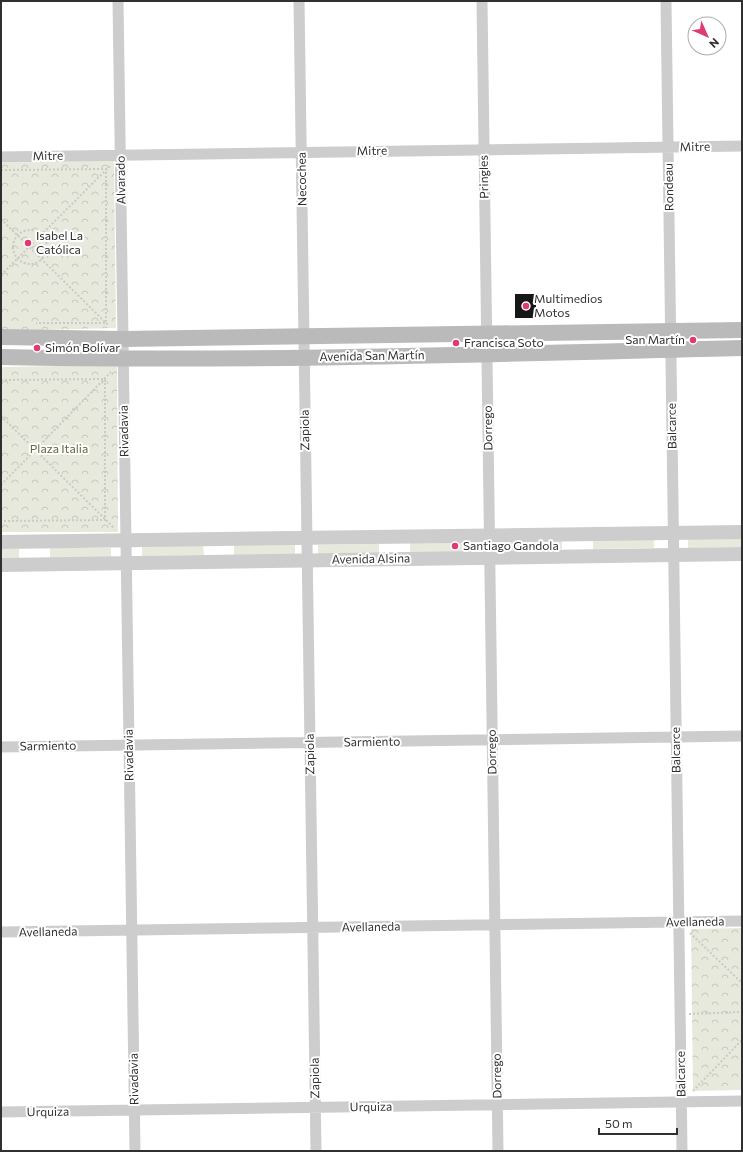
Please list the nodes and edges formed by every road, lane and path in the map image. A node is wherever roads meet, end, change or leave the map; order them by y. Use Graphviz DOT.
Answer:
graph roads {
  1 [pos="118,1"];
  2 [pos="299,1"];
  3 [pos="482,1"];
  4 [pos="666,1"];
  5 [pos="742,146"];
  6 [pos="668,147"];
  7 [pos="484,150"];
  8 [pos="301,152"];
  9 [pos="120,155"];
  10 [pos="1,156"];
  11 [pos="106,169"];
  12 [pos="1,170"];
  13 [pos="1,219"];
  14 [pos="41,234"];
  15 [pos="18,235"];
  16 [pos="29,247"];
  17 [pos="18,258"];
  18 [pos="42,259"];
  19 [pos="1,275"];
  20 [pos="31,323"];
  21 [pos="106,323"];
  22 [pos="742,330"];
  23 [pos="671,331"];
  24 [pos="486,334"];
  25 [pos="1,337"];
  26 [pos="304,337"];
  27 [pos="123,339"];
  28 [pos="742,348"];
  29 [pos="671,350"];
  30 [pos="487,353"];
  31 [pos="1,357"];
  32 [pos="304,358"];
  33 [pos="123,359"];
  34 [pos="105,379"];
  35 [pos="1,380"];
  36 [pos="1,416"];
  37 [pos="35,450"];
  38 [pos="1,485"];
  39 [pos="105,520"];
  40 [pos="1,521"];
  41 [pos="742,532"];
  42 [pos="673,533"];
  43 [pos="489,535"];
  44 [pos="307,538"];
  45 [pos="126,540"];
  46 [pos="1,542"];
  47 [pos="742,554"];
  48 [pos="674,555"];
  49 [pos="490,558"];
  50 [pos="307,560"];
  51 [pos="126,563"];
  52 [pos="1,565"];
  53 [pos="742,736"];
  54 [pos="676,737"];
  55 [pos="492,740"];
  56 [pos="310,742"];
  57 [pos="129,745"];
  58 [pos="1,747"];
  59 [pos="742,921"];
  60 [pos="679,922"];
  61 [pos="495,925"];
  62 [pos="313,928"];
  63 [pos="132,930"];
  64 [pos="1,932"];
  65 [pos="742,983"];
  66 [pos="742,1012"];
  67 [pos="680,1014"];
  68 [pos="742,1040"];
  69 [pos="742,1101"];
  70 [pos="681,1102"];
  71 [pos="497,1105"];
  72 [pos="315,1108"];
  73 [pos="134,1110"];
  74 [pos="1,1112"];
  75 [pos="135,1151"];
  76 [pos="316,1151"];
  77 [pos="498,1151"];
  78 [pos="682,1151"];
  1 -- 9 [label="street, Alvarado"];
  2 -- 8 [label="street, Necochea"];
  3 -- 7 [label="street, Pringles"];
  4 -- 6 [label="street, Rondeau"];
  5 -- 6 [label="street, Mitre"];
  6 -- 7 [label="street, Mitre"];
  6 -- 23 [label="street, Rondeau"];
  7 -- 8 [label="street, Mitre"];
  7 -- 24 [label="street, Pringles"];
  8 -- 9 [label="street, Mitre"];
  8 -- 26 [label="street, Necochea"];
  9 -- 10 [label="street, Mitre"];
  9 -- 11 [label="path"];
  9 -- 27 [label="street, Alvarado"];
  11 -- 12 [label="path"];
  11 -- 14 [label="path"];
  11 -- 21 [label="path"];
  13 -- 15 [label="path"];
  14 -- 15 [label="path"];
  14 -- 16 [label="path"];
  14 -- 18 [label="path"];
  15 -- 16 [label="path"];
  15 -- 17 [label="path"];
  16 -- 17 [label="path"];
  16 -- 18 [label="path"];
  17 -- 18 [label="path"];
  17 -- 19 [label="path"];
  18 -- 21 [label="path"];
  20 -- 21 [label="path"];
  21 -- 27 [label="path"];
  22 -- 23 [label="main road, Avenida San Martín"];
  23 -- 24 [label="main road, Avenida San Martín"];
  23 -- 29 [label="street, Rondeau"];
  24 -- 26 [label="main road, Avenida San Martín"];
  24 -- 30 [label="street, Pringles"];
  25 -- 27 [label="main road, Avenida San Martín"];
  26 -- 27 [label="main road, Avenida San Martín"];
  26 -- 32 [label="street, Necochea"];
  27 -- 33 [label="street, Alvarado"];
  28 -- 29 [label="main road, Avenida San Martín"];
  29 -- 30 [label="main road, Avenida San Martín"];
  29 -- 42 [label="street, Balcarce"];
  30 -- 32 [label="main road, Avenida San Martín"];
  30 -- 43 [label="street, Dorrego"];
  31 -- 33 [label="main road, Avenida San Martín"];
  32 -- 33 [label="main road, Avenida San Martín"];
  32 -- 44 [label="street, Zapiola"];
  33 -- 34 [label="path"];
  33 -- 45 [label="street, Rivadavia"];
  34 -- 35 [label="path"];
  34 -- 37 [label="path"];
  34 -- 39 [label="path"];
  36 -- 37 [label="path"];
  37 -- 38 [label="path"];
  37 -- 39 [label="path"];
  39 -- 40 [label="path"];
  39 -- 45 [label="path"];
  41 -- 42 [label="street, Avenida Alsina"];
  42 -- 43 [label="street, Avenida Alsina"];
  42 -- 48 [label="street, Balcarce"];
  43 -- 44 [label="street, Avenida Alsina"];
  43 -- 49 [label="street, Dorrego"];
  44 -- 45 [label="street, Avenida Alsina"];
  44 -- 50 [label="street, Zapiola"];
  45 -- 46 [label="street, Avenida Alsina"];
  45 -- 51 [label="street, Rivadavia"];
  47 -- 48 [label="street, Avenida Alsina"];
  48 -- 49 [label="street, Avenida Alsina"];
  48 -- 54 [label="street, Balcarce"];
  49 -- 50 [label="street, Avenida Alsina"];
  49 -- 55 [label="street, Dorrego"];
  50 -- 51 [label="street, Avenida Alsina"];
  50 -- 56 [label="street, Zapiola"];
  51 -- 52 [label="street, Avenida Alsina"];
  51 -- 57 [label="street, Rivadavia"];
  53 -- 54 [label="street, Sarmiento"];
  54 -- 55 [label="street, Sarmiento"];
  54 -- 60 [label="street, Balcarce"];
  55 -- 56 [label="street, Sarmiento"];
  55 -- 61 [label="street, Dorrego"];
  56 -- 57 [label="street, Sarmiento"];
  56 -- 62 [label="street, Zapiola"];
  57 -- 58 [label="street, Sarmiento"];
  57 -- 63 [label="street, Rivadavia"];
  59 -- 60 [label="street, Avellaneda"];
  60 -- 61 [label="street, Avellaneda"];
  60 -- 65 [label="path"];
  60 -- 67 [label="street, Balcarce"];
  61 -- 62 [label="street, Avellaneda"];
  61 -- 71 [label="street, Dorrego"];
  62 -- 63 [label="street, Avellaneda"];
  62 -- 72 [label="street, Zapiola"];
  63 -- 64 [label="street, Avellaneda"];
  63 -- 73 [label="street, Rivadavia"];
  66 -- 67 [label="path"];
  67 -- 70 [label="street, Balcarce"];
  68 -- 70 [label="path"];
  69 -- 70 [label="street, Urquiza"];
  70 -- 71 [label="street, Urquiza"];
  70 -- 78 [label="street, Balcarce"];
  71 -- 72 [label="street, Urquiza"];
  71 -- 77 [label="street, Dorrego"];
  72 -- 73 [label="street, Urquiza"];
  72 -- 76 [label="street, Zapiola"];
  73 -- 74 [label="street, Urquiza"];
  73 -- 75 [label="street, Rivadavia"];
}
